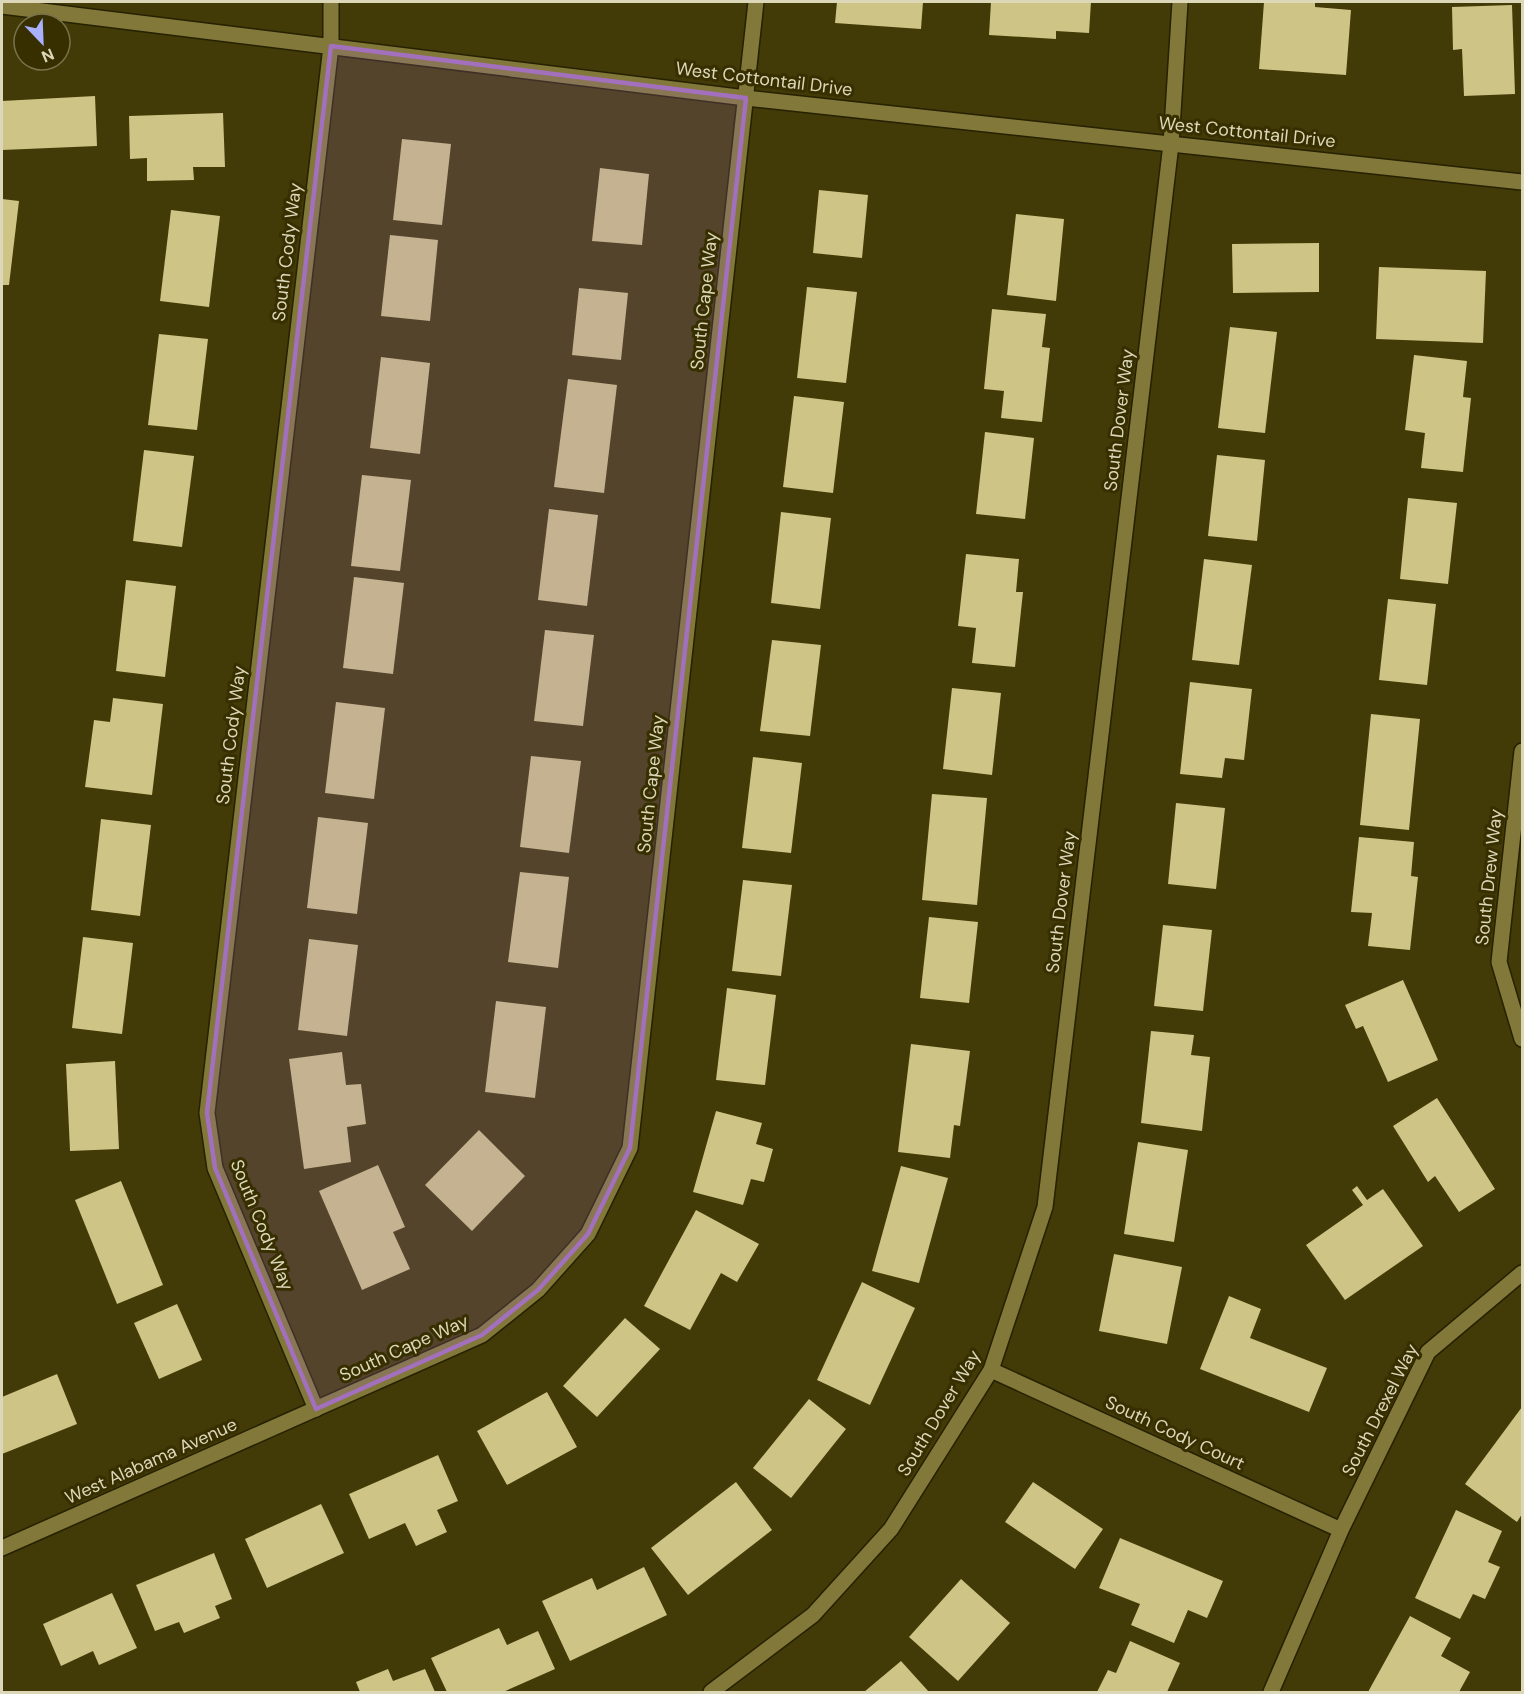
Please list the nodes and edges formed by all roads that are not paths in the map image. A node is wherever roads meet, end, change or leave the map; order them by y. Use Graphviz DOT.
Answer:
graph roads {
  1 [pos="331,2"];
  2 [pos="756,2"];
  3 [pos="1180,2"];
  4 [pos="2,6"];
  5 [pos="331,46"];
  6 [pos="746,98"];
  7 [pos="1171,144"];
  8 [pos="1522,182"];
  9 [pos="1522,751"];
  10 [pos="1522,1039"];
  11 [pos="1522,1273"];
  12 [pos="991,1370"];
  13 [pos="316,1409"];
  14 [pos="1341,1530"];
  15 [pos="2,1548"];
  16 [pos="711,1692"];
  17 [pos="1271,1692"];
  1 -- 5 [label="street, South Cody Way"];
  2 -- 6 [label="street, South Cape Way"];
  3 -- 7 [label="street, South Dover Way"];
  4 -- 5 [label="street, West Cottontail Drive"];
  5 -- 6 [label="street, West Cottontail Drive"];
  5 -- 13 [label="street, South Cody Way"];
  6 -- 7 [label="street, West Cottontail Drive"];
  6 -- 13 [label="street, South Cape Way"];
  7 -- 8 [label="street, West Cottontail Drive"];
  7 -- 12 [label="street, South Dover Way"];
  9 -- 10 [label="street, South Drew Way"];
  11 -- 14 [label="street, South Drexel Way"];
  12 -- 14 [label="street, South Cody Court"];
  12 -- 16 [label="street, South Dover Way"];
  13 -- 15 [label="street, West Alabama Avenue"];
  14 -- 17 [label="street, South Drexel Way"];
}
